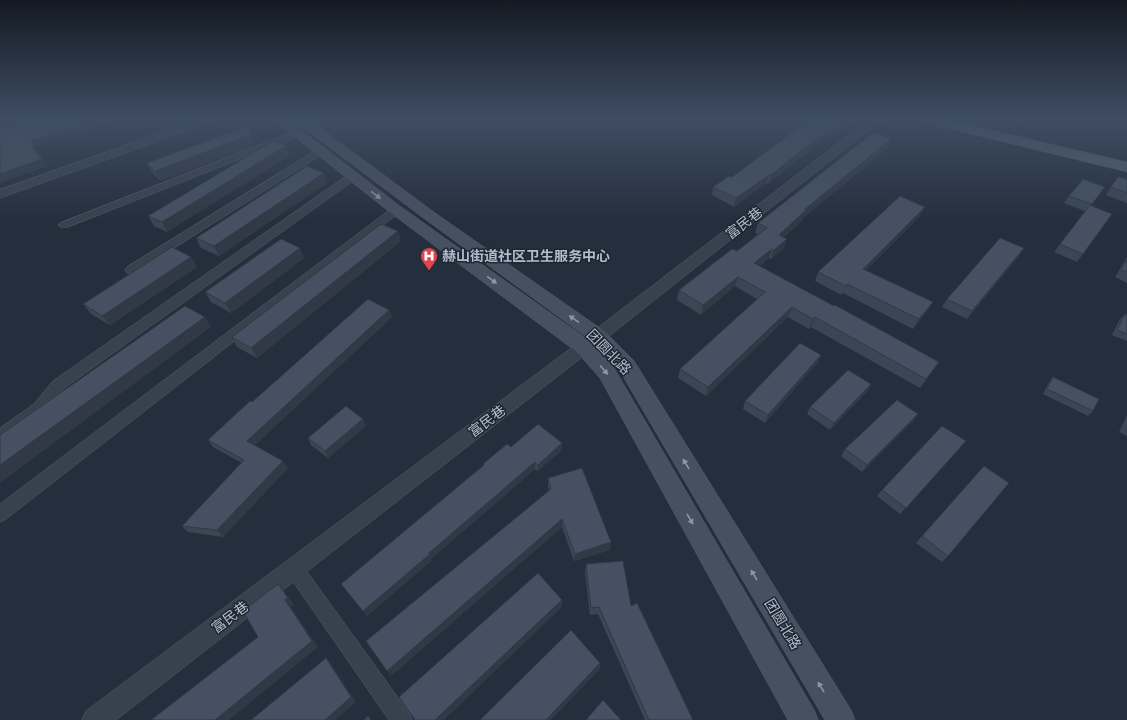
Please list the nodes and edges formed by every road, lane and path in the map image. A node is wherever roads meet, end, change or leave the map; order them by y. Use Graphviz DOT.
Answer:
graph roads {
  1 [pos="116,153"];
  2 [pos="236,153"];
  3 [pos="317,153"];
  4 [pos="322,153"];
  5 [pos="338,153"];
  6 [pos="834,153"];
  7 [pos="1067,153"];
  8 [pos="1101,153"];
  9 [pos="1127,159"];
  10 [pos="1127,167"];
  11 [pos="353,176"];
  12 [pos="0,194"];
  13 [pos="396,210"];
  14 [pos="64,225"];
  15 [pos="131,270"];
  16 [pos="591,342"];
  17 [pos="0,437"];
  18 [pos="0,514"];
  19 [pos="294,568"];
  20 [pos="95,720"];
  21 [pos="402,720"];
  22 [pos="804,720"];
  23 [pos="841,720"];
  1 -- 12 [label="street"];
  2 -- 14 [label="street"];
  3 -- 15 [label="street"];
  4 -- 11 [label="main road, 团圆北路"];
  16 -- 5 [label="main road, 团圆北路, one-way"];
  6 -- 16 [label="street, 富民巷"];
  7 -- 10 [label="main road"];
  8 -- 9 [label="main road"];
  11 -- 13 [label="main road, 团圆北路, one-way"];
  11 -- 17 [label="street"];
  13 -- 16 [label="main road, 团圆北路, one-way"];
  13 -- 18 [label="street"];
  16 -- 19 [label="street, 富民巷"];
  16 -- 22 [label="main road, 团圆北路, one-way"];
  23 -- 16 [label="main road, 团圆北路, one-way"];
  19 -- 20 [label="street, 富民巷"];
  19 -- 21 [label="street"];
}
